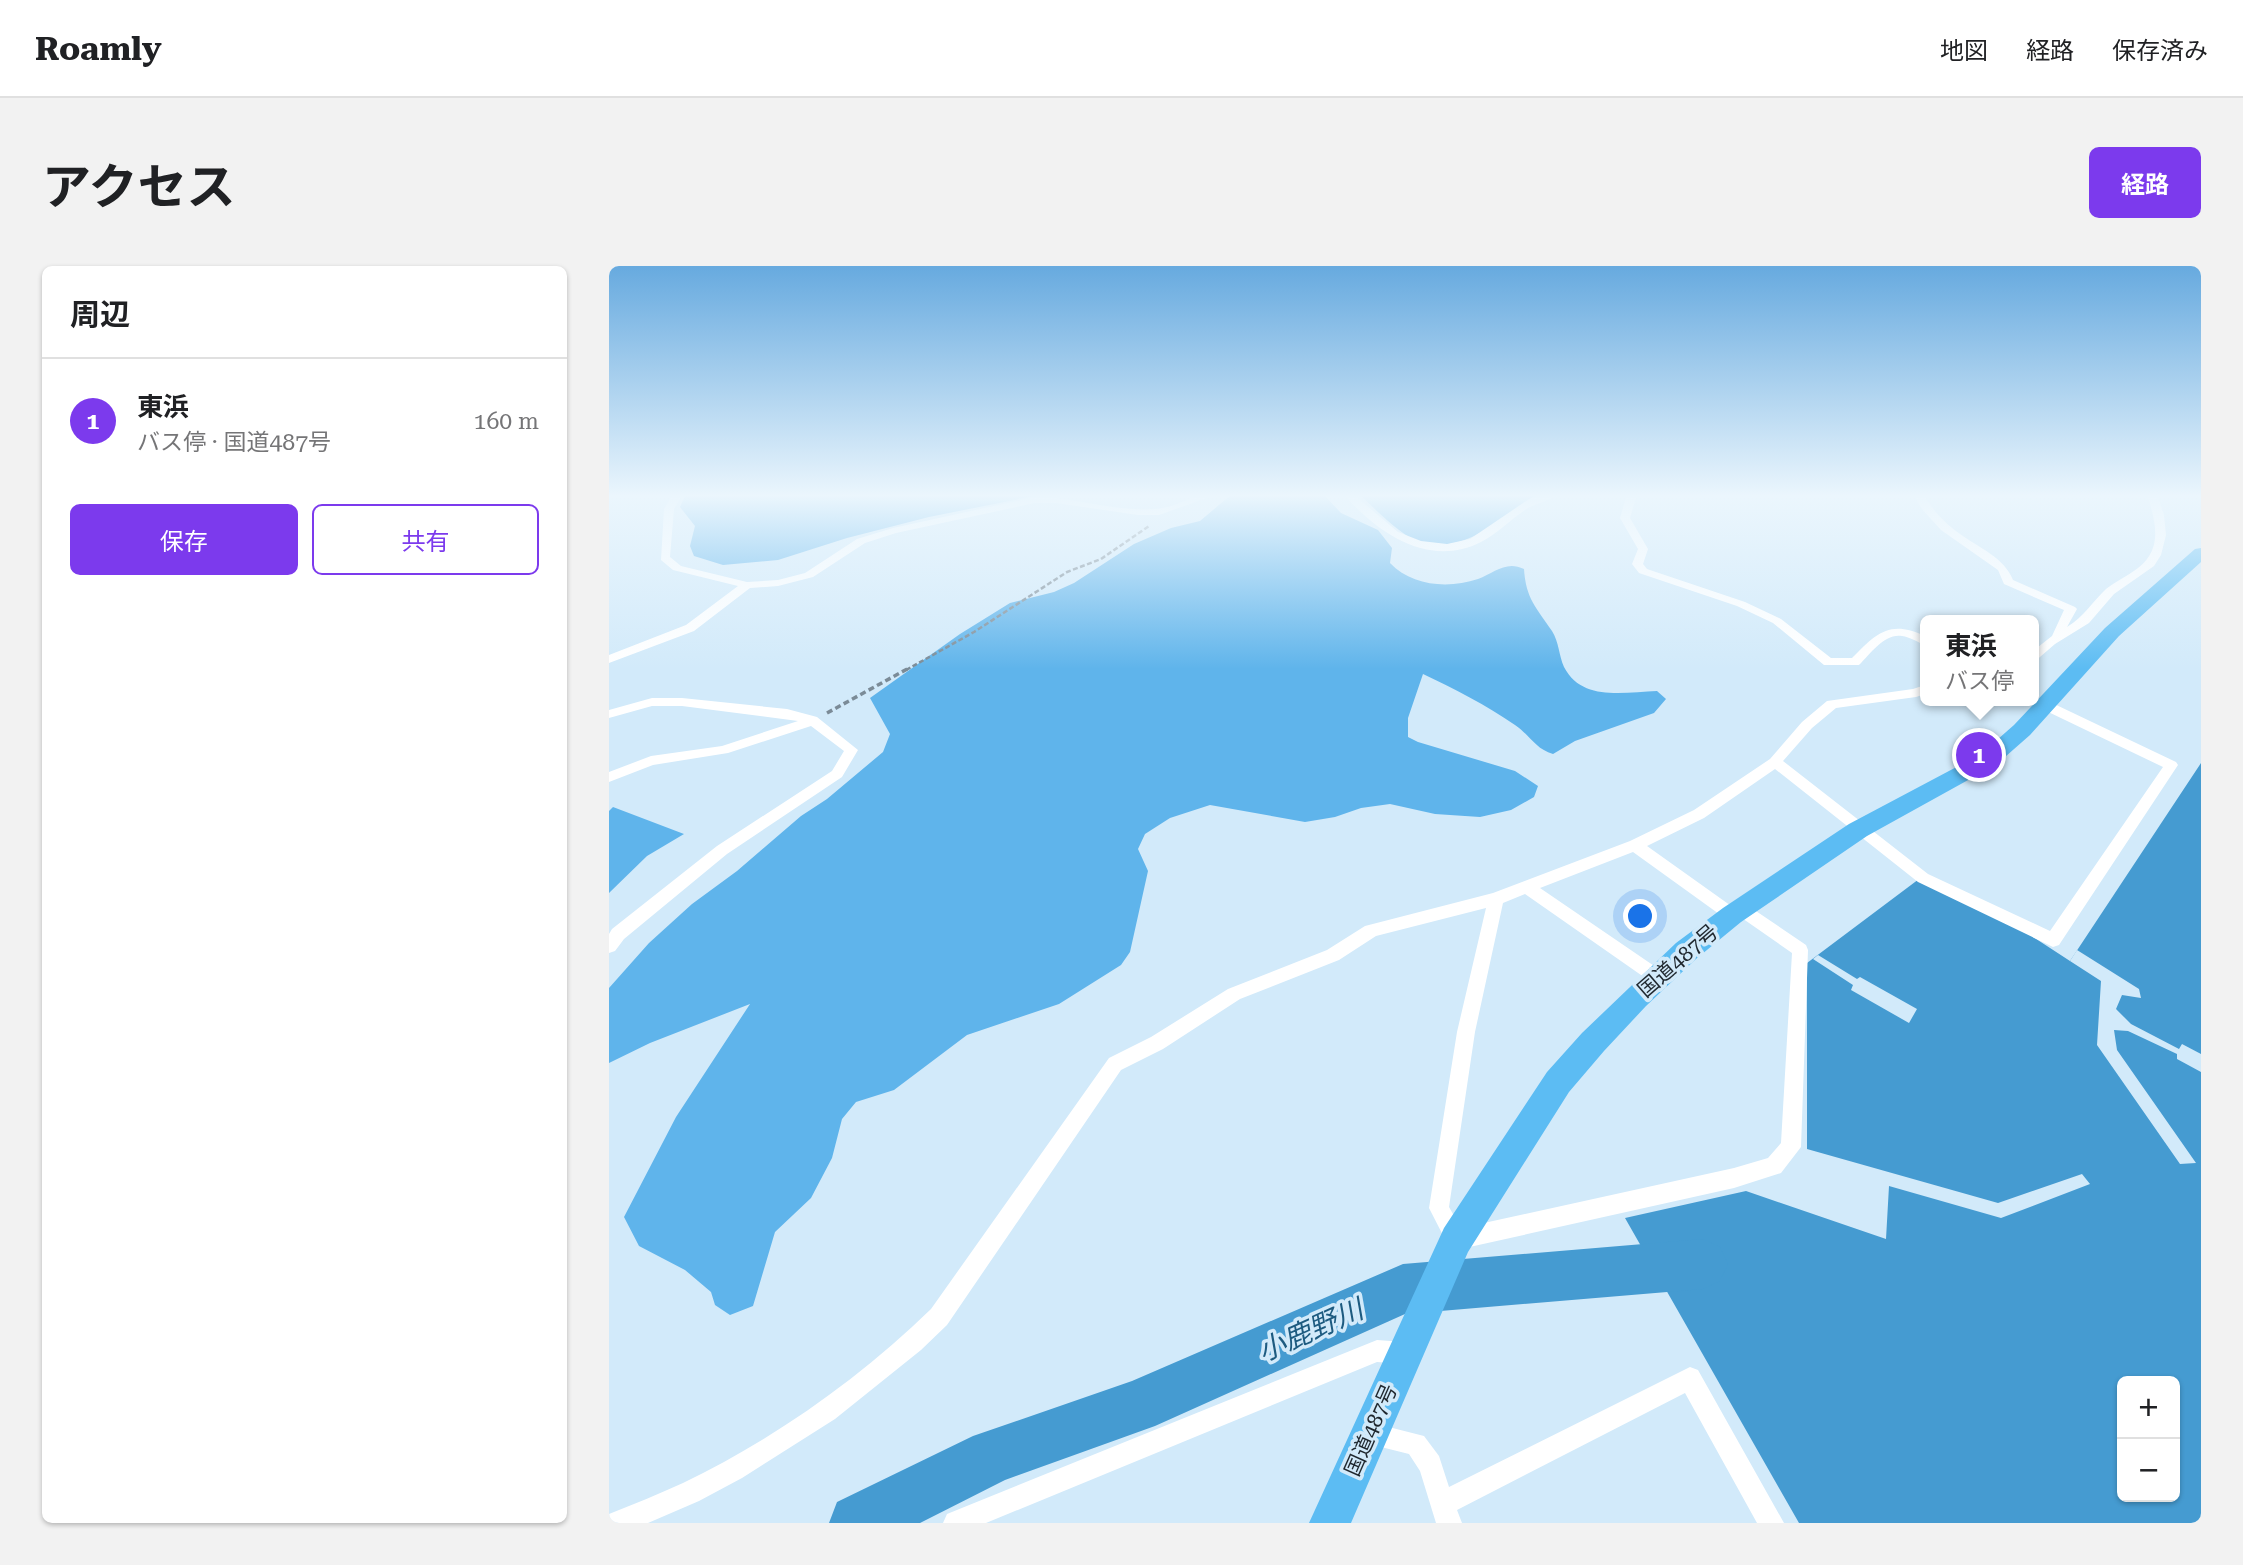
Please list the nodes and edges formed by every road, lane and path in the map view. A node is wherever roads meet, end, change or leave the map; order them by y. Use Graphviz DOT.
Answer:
graph roads {
  1 [pos="665,553"];
  2 [pos="843,553"];
  3 [pos="1110,553"];
  4 [pos="1642,553"];
  5 [pos="1978,553"];
  6 [pos="2159,553"];
  7 [pos="2201,553"];
  8 [pos="747,585"];
  9 [pos="2057,635"];
  10 [pos="1920,638"];
  11 [pos="2039,653"];
  12 [pos="609,659"];
  13 [pos="1920,691"];
  14 [pos="2045,705"];
  15 [pos="609,714"];
  16 [pos="813,720"];
  17 [pos="1775,762"];
  18 [pos="609,777"];
  19 [pos="1858,830"];
  20 [pos="1635,845"];
  21 [pos="1527,887"];
  22 [pos="1496,899"];
  23 [pos="1737,912"];
  24 [pos="609,946"];
  25 [pos="1657,977"];
  26 [pos="1453,1246"];
  27 [pos="1409,1344"];
  28 [pos="1369,1434"];
  29 [pos="1447,1513"];
  30 [pos="618,1523"];
  31 [pos="956,1523"];
  32 [pos="1330,1523"];
  33 [pos="1771,1523"];
  1 -- 8 [label="street"];
  2 -- 8 [label="street"];
  3 -- 16 [label="path"];
  4 -- 10 [label="street"];
  5 -- 9 [label="street"];
  6 -- 9 [label="street"];
  7 -- 14 [label="highway, 国道487号"];
  8 -- 12 [label="street"];
  9 -- 11 [label="street"];
  13 -- 17 [label="street"];
  14 -- 19 [label="highway, 国道487号"];
  14 -- 19 [label="street"];
  15 -- 16 [label="street"];
  16 -- 18 [label="street"];
  16 -- 24 [label="street"];
  17 -- 19 [label="street"];
  17 -- 20 [label="street"];
  19 -- 23 [label="highway, 国道487号"];
  20 -- 21 [label="street"];
  20 -- 23 [label="street"];
  21 -- 22 [label="street"];
  21 -- 25 [label="street"];
  22 -- 26 [label="street"];
  22 -- 30 [label="street"];
  23 -- 25 [label="highway, 国道487号"];
  23 -- 26 [label="street"];
  25 -- 26 [label="highway, 国道487号"];
  26 -- 27 [label="highway, 国道487号"];
  27 -- 28 [label="highway, 国道487号"];
  27 -- 31 [label="street"];
  28 -- 29 [label="street"];
  28 -- 32 [label="highway, 国道487号"];
  29 -- 33 [label="street"];
}
